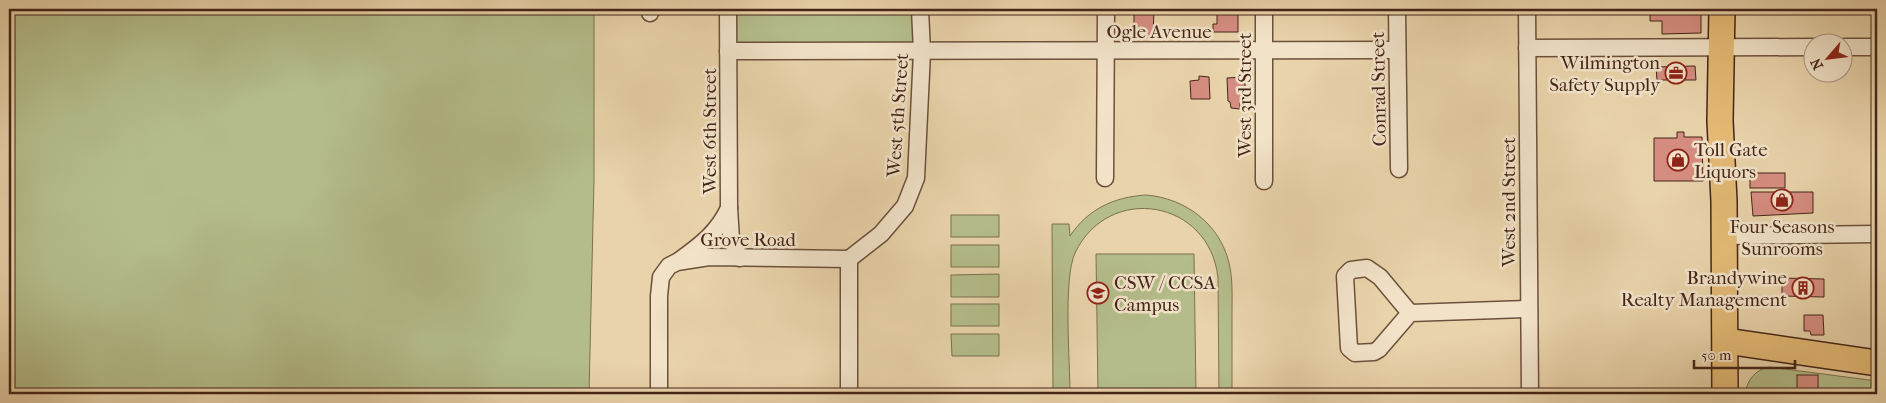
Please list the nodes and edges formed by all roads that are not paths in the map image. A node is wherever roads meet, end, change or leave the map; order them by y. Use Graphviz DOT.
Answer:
graph roads {
  1 [pos="728,9"];
  2 [pos="920,9"];
  3 [pos="1106,9"];
  4 [pos="1264,9"];
  5 [pos="1397,9"];
  6 [pos="1527,9"];
  7 [pos="1722,9"];
  8 [pos="1877,46"];
  9 [pos="1804,47"];
  10 [pos="1854,47"];
  11 [pos="1527,48"];
  12 [pos="1722,48"];
  13 [pos="1397,50"];
  14 [pos="728,51"];
  15 [pos="1264,51"];
  16 [pos="922,52"];
  17 [pos="1106,52"];
  18 [pos="1399,169"];
  19 [pos="1105,178"];
  20 [pos="1264,181"];
  21 [pos="729,208"];
  22 [pos="1877,234"];
  23 [pos="1724,236"];
  24 [pos="740,258"];
  25 [pos="849,259"];
  26 [pos="677,262"];
  27 [pos="1529,309"];
  28 [pos="1410,313"];
  29 [pos="1726,341"];
  30 [pos="1877,363"];
  31 [pos="659,394"];
  32 [pos="849,394"];
  33 [pos="1530,394"];
  34 [pos="1725,394"];
  1 -- 14 [label="street, West 6th Street"];
  2 -- 16 [label="street, West 5th Street"];
  3 -- 17 [label="street"];
  4 -- 15 [label="street, West 3rd Street"];
  5 -- 13 [label="street, Conrad Street"];
  6 -- 11 [label="street, West 2nd Street"];
  7 -- 12 [label="main road"];
  8 -- 10 [label="street"];
  9 -- 12 [label="street"];
  11 -- 12 [label="street"];
  11 -- 27 [label="street, West 2nd Street"];
  12 -- 23 [label="main road"];
  13 -- 15 [label="street, Ogle Avenue"];
  13 -- 18 [label="street, Conrad Street"];
  14 -- 16 [label="street, Ogle Avenue"];
  14 -- 21 [label="street, West 6th Street"];
  15 -- 17 [label="street, Ogle Avenue"];
  15 -- 20 [label="street, West 3rd Street"];
  16 -- 17 [label="street, Ogle Avenue"];
  16 -- 25 [label="street, West 5th Street"];
  17 -- 19 [label="street"];
  21 -- 24 [label="street"];
  21 -- 26 [label="street, West 6th Street"];
  22 -- 23 [label="street"];
  23 -- 29 [label="main road"];
  24 -- 25 [label="street, Grove Road"];
  24 -- 26 [label="street, Grove Road"];
  25 -- 32 [label="street"];
  26 -- 31 [label="street, Grove Road"];
  27 -- 28 [label="street"];
  27 -- 33 [label="street, West 2nd Street"];
  28 -- 28 [label="street"];
  29 -- 30 [label="main road"];
  29 -- 34 [label="main road"];
}
